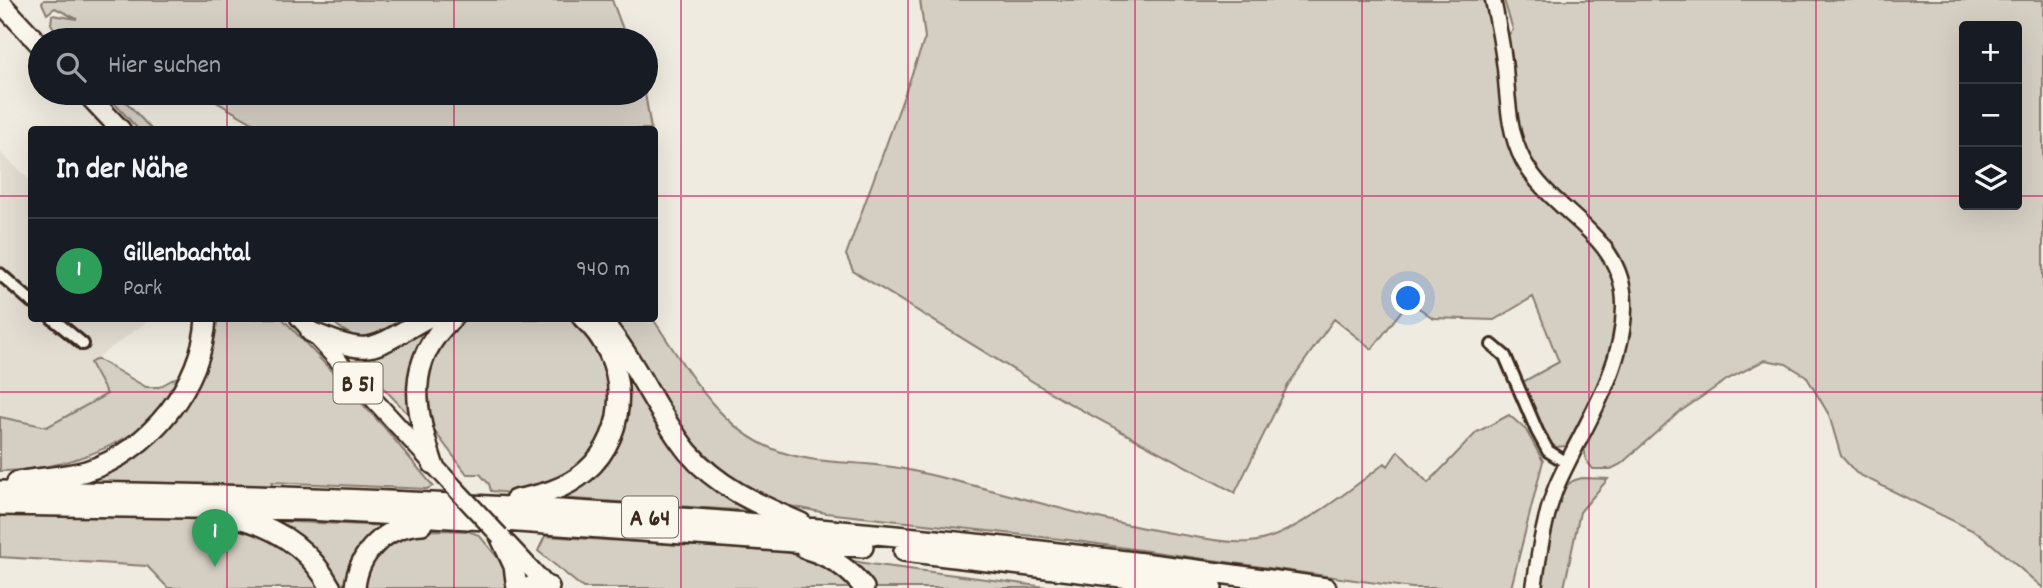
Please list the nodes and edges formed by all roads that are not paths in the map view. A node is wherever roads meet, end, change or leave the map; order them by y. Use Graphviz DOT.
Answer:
graph roads {
  1 [pos="1493,0"];
  2 [pos="0,2"];
  3 [pos="28,31"];
  4 [pos="97,105"];
  5 [pos="117,126"];
  6 [pos="0,274"];
  7 [pos="28,298"];
  8 [pos="57,322"];
  9 [pos="206,322"];
  10 [pos="421,322"];
  11 [pos="448,322"];
  12 [pos="587,322"];
  13 [pos="602,322"];
  14 [pos="305,325"];
  15 [pos="83,344"];
  16 [pos="1492,345"];
  17 [pos="1567,463"];
  18 [pos="433,464"];
  19 [pos="0,485"];
  20 [pos="0,491"];
  21 [pos="0,505"];
  22 [pos="486,505"];
  23 [pos="191,508"];
  24 [pos="502,528"];
  25 [pos="815,529"];
  26 [pos="768,540"];
  27 [pos="331,588"];
  28 [pos="355,588"];
  29 [pos="517,588"];
  30 [pos="527,588"];
  31 [pos="549,588"];
  32 [pos="864,588"];
  33 [pos="1212,588"];
  34 [pos="1325,588"];
  35 [pos="1534,588"];
  1 -- 17 [label="main road"];
  2 -- 3 [label="highway"];
  4 -- 5 [label="highway"];
  6 -- 7 [label="street"];
  8 -- 15 [label="street"];
  9 -- 19 [label="highway"];
  10 -- 14 [label="highway"];
  11 -- 18 [label="highway"];
  12 -- 22 [label="highway"];
  13 -- 25 [label="highway"];
  14 -- 18 [label="main road, B 51"];
  16 -- 17 [label="street"];
  17 -- 35 [label="main road"];
  18 -- 24 [label="main road, B 51, bridge"];
  20 -- 22 [label="highway, A 64"];
  21 -- 23 [label="highway, A 64"];
  22 -- 25 [label="highway, A 64"];
  23 -- 24 [label="highway, A 64"];
  23 -- 27 [label="highway"];
  24 -- 26 [label="highway, A 64"];
  24 -- 28 [label="highway"];
  24 -- 29 [label="highway"];
  24 -- 31 [label="main road, B 51"];
  25 -- 34 [label="highway, A 64"];
  26 -- 32 [label="highway"];
  26 -- 33 [label="highway, A 64"];
  30 -- 31 [label="highway"];
}
